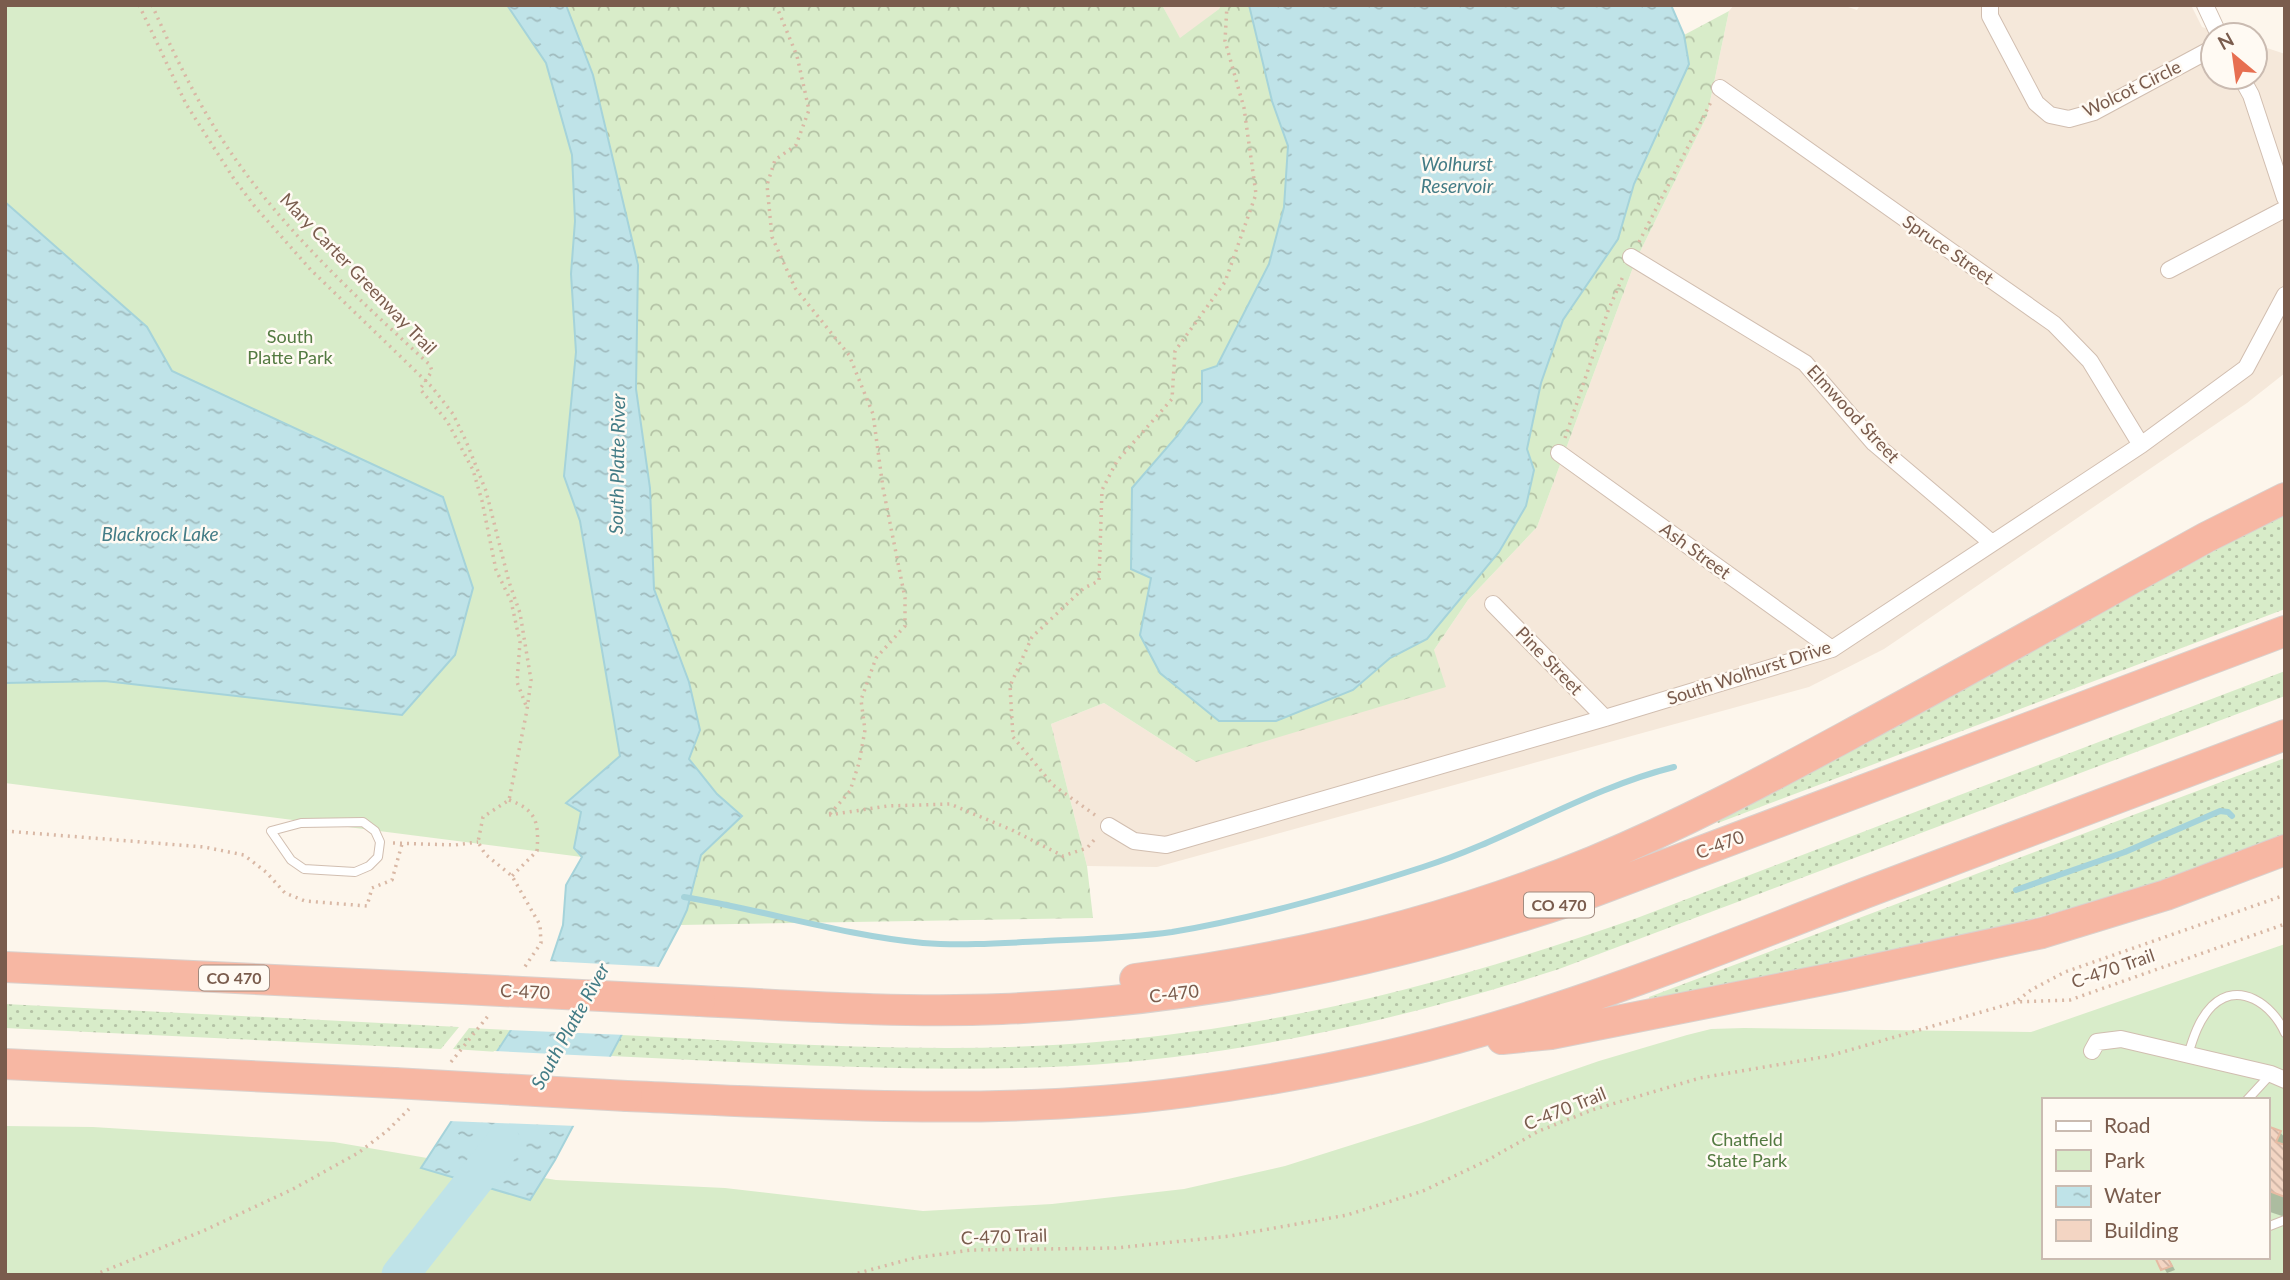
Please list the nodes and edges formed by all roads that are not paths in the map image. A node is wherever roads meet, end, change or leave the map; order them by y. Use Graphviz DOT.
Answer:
graph roads {
  1 [pos="1990,5"];
  2 [pos="2205,5"];
  3 [pos="2212,21"];
  4 [pos="2199,56"];
  5 [pos="1720,88"];
  6 [pos="2249,91"];
  7 [pos="2285,198"];
  8 [pos="2285,209"];
  9 [pos="1631,257"];
  10 [pos="2169,270"];
  11 [pos="2285,295"];
  12 [pos="2141,445"];
  13 [pos="1559,453"];
  14 [pos="2285,498"];
  15 [pos="1992,542"];
  16 [pos="1493,604"];
  17 [pos="2285,631"];
  18 [pos="1832,649"];
  19 [pos="1605,718"];
  20 [pos="2285,736"];
  21 [pos="1109,826"];
  22 [pos="271,831"];
  23 [pos="2285,850"];
  24 [pos="5,967"];
  25 [pos="795,1006"];
  26 [pos="2285,1032"];
  27 [pos="1445,1040"];
  28 [pos="2092,1051"];
  29 [pos="2188,1055"];
  30 [pos="5,1064"];
  31 [pos="2278,1077"];
  32 [pos="2250,1098"];
  1 -- 4 [label="street, Wolcot Circle"];
  2 -- 3 [label="street"];
  5 -- 12 [label="street, Spruce Street"];
  6 -- 7 [label="street"];
  8 -- 10 [label="street"];
  9 -- 15 [label="street, Elmwood Street"];
  11 -- 12 [label="street, South Wolhurst Drive"];
  12 -- 15 [label="street, South Wolhurst Drive"];
  13 -- 18 [label="street, Ash Street"];
  14 -- 25 [label="highway"];
  15 -- 18 [label="street, South Wolhurst Drive"];
  16 -- 19 [label="street, Pine Street"];
  17 -- 25 [label="highway, C-470 / CO 470"];
  18 -- 19 [label="street, South Wolhurst Drive"];
  19 -- 21 [label="street, South Wolhurst Drive"];
  20 -- 27 [label="highway"];
  22 -- 22 [label="lane"];
  23 -- 27 [label="highway"];
  24 -- 25 [label="highway, C-470 / CO 470, bridge"];
  26 -- 29 [label="lane"];
  27 -- 30 [label="highway, bridge"];
  28 -- 29 [label="street"];
  29 -- 31 [label="street"];
  31 -- 32 [label="lane"];
}
